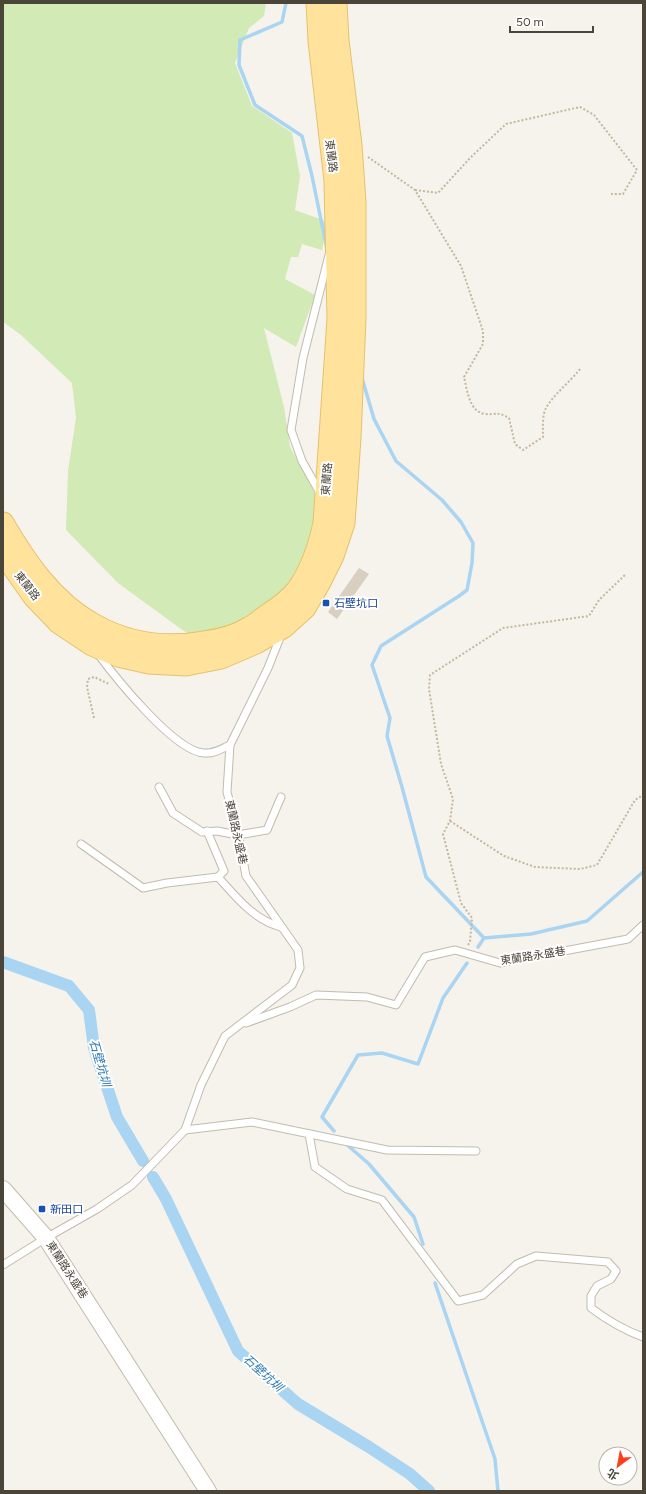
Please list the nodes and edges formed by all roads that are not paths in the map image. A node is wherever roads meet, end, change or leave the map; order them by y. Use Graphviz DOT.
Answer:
graph roads {
  1 [pos="317,3"];
  2 [pos="336,3"];
  3 [pos="335,229"];
  4 [pos="326,502"];
  5 [pos="3,523"];
  6 [pos="3,553"];
  7 [pos="283,616"];
  8 [pos="92,645"];
  9 [pos="230,745"];
  10 [pos="159,787"];
  11 [pos="281,796"];
  12 [pos="207,831"];
  13 [pos="238,835"];
  14 [pos="81,844"];
  15 [pos="218,877"];
  16 [pos="643,925"];
  17 [pos="282,927"];
  18 [pos="238,1026"];
  19 [pos="185,1130"];
  20 [pos="309,1134"];
  21 [pos="476,1151"];
  22 [pos="3,1189"];
  23 [pos="46,1238"];
  24 [pos="3,1265"];
  25 [pos="643,1337"];
  26 [pos="204,1489"];
  1 -- 3 [label="main road, 東蘭路"];
  2 -- 7 [label="main road, 東蘭路"];
  3 -- 4 [label="main road, 東蘭路"];
  3 -- 4 [label="lane"];
  4 -- 7 [label="main road, 東蘭路"];
  5 -- 7 [label="main road, 東蘭路"];
  6 -- 8 [label="main road, 東蘭路"];
  7 -- 8 [label="main road, 東蘭路"];
  7 -- 9 [label="lane, 東蘭路永盛巷"];
  8 -- 9 [label="lane, 東蘭路"];
  9 -- 13 [label="lane, 東蘭路永盛巷"];
  10 -- 12 [label="lane"];
  11 -- 13 [label="lane"];
  12 -- 13 [label="lane"];
  12 -- 15 [label="lane"];
  13 -- 17 [label="lane, 東蘭路永盛巷"];
  14 -- 15 [label="lane"];
  15 -- 17 [label="lane"];
  16 -- 18 [label="lane, 東蘭路永盛巷"];
  17 -- 18 [label="lane, 東蘭路永盛巷"];
  18 -- 19 [label="lane, 東蘭路永盛巷"];
  19 -- 20 [label="lane"];
  19 -- 23 [label="lane, 東蘭路永盛巷"];
  20 -- 21 [label="lane"];
  20 -- 25 [label="lane"];
  22 -- 23 [label="street"];
  23 -- 24 [label="lane"];
  23 -- 26 [label="street, 東蘭路永盛巷"];
}
